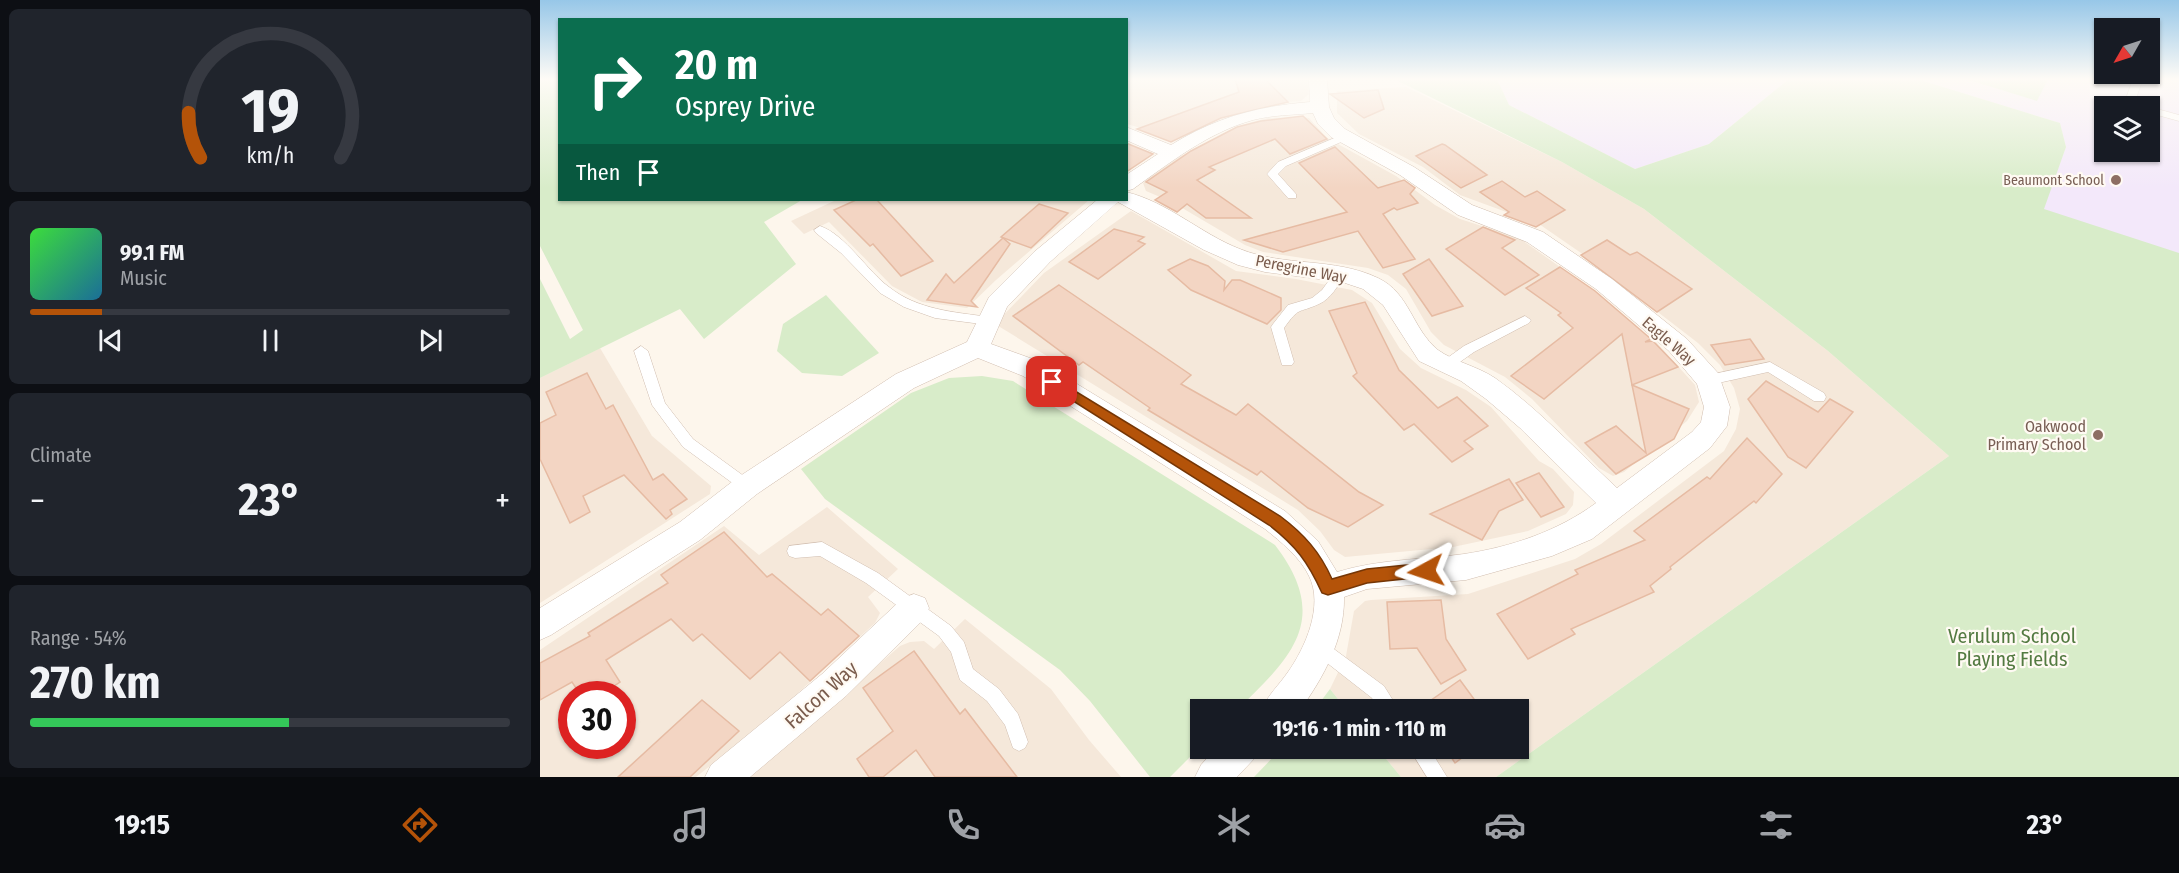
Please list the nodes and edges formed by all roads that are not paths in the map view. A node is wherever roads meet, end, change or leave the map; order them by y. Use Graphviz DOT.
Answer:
graph roads {
  1 [pos="1259,115"];
  2 [pos="1323,115"];
  3 [pos="1128,134"];
  4 [pos="1344,137"];
  5 [pos="1171,152"];
  6 [pos="1128,184"];
  7 [pos="1292,196"];
  8 [pos="1128,199"];
  9 [pos="1108,201"];
  10 [pos="820,230"];
  11 [pos="1338,275"];
  12 [pos="1525,320"];
  13 [pos="989,321"];
  14 [pos="977,348"];
  15 [pos="641,351"];
  16 [pos="1287,362"];
  17 [pos="1448,364"];
  18 [pos="1709,380"];
  19 [pos="1819,397"];
  20 [pos="747,486"];
  21 [pos="1615,504"];
  22 [pos="795,551"];
  23 [pos="1328,588"];
  24 [pos="914,608"];
  25 [pos="540,626"];
  26 [pos="1319,646"];
  27 [pos="1287,699"];
  28 [pos="1383,699"];
  29 [pos="1018,742"];
  30 [pos="1230,759"];
  31 [pos="1426,759"];
  32 [pos="723,777"];
  33 [pos="1213,777"];
  34 [pos="1438,777"];
  1 -- 5 [label="street"];
  2 -- 4 [label="street, Eagle Way"];
  3 -- 5 [label="street"];
  4 -- 7 [label="lane"];
  4 -- 18 [label="street, Eagle Way"];
  5 -- 6 [label="street"];
  8 -- 11 [label="street, Peregrine Way"];
  9 -- 13 [label="street"];
  10 -- 13 [label="lane"];
  11 -- 16 [label="lane"];
  11 -- 17 [label="street, Peregrine Way"];
  12 -- 17 [label="lane"];
  13 -- 14 [label="street"];
  14 -- 20 [label="street"];
  14 -- 23 [label="street"];
  15 -- 20 [label="lane"];
  17 -- 21 [label="street, Peregrine Way"];
  18 -- 19 [label="lane"];
  18 -- 21 [label="street, Eagle Way"];
  20 -- 25 [label="street"];
  21 -- 23 [label="street, Eagle Way"];
  22 -- 24 [label="lane"];
  23 -- 26 [label="street"];
  24 -- 29 [label="lane"];
  24 -- 32 [label="street, Falcon Way"];
  26 -- 27 [label="street"];
  26 -- 28 [label="lane"];
  30 -- 33 [label="street"];
  31 -- 34 [label="lane"];
}
